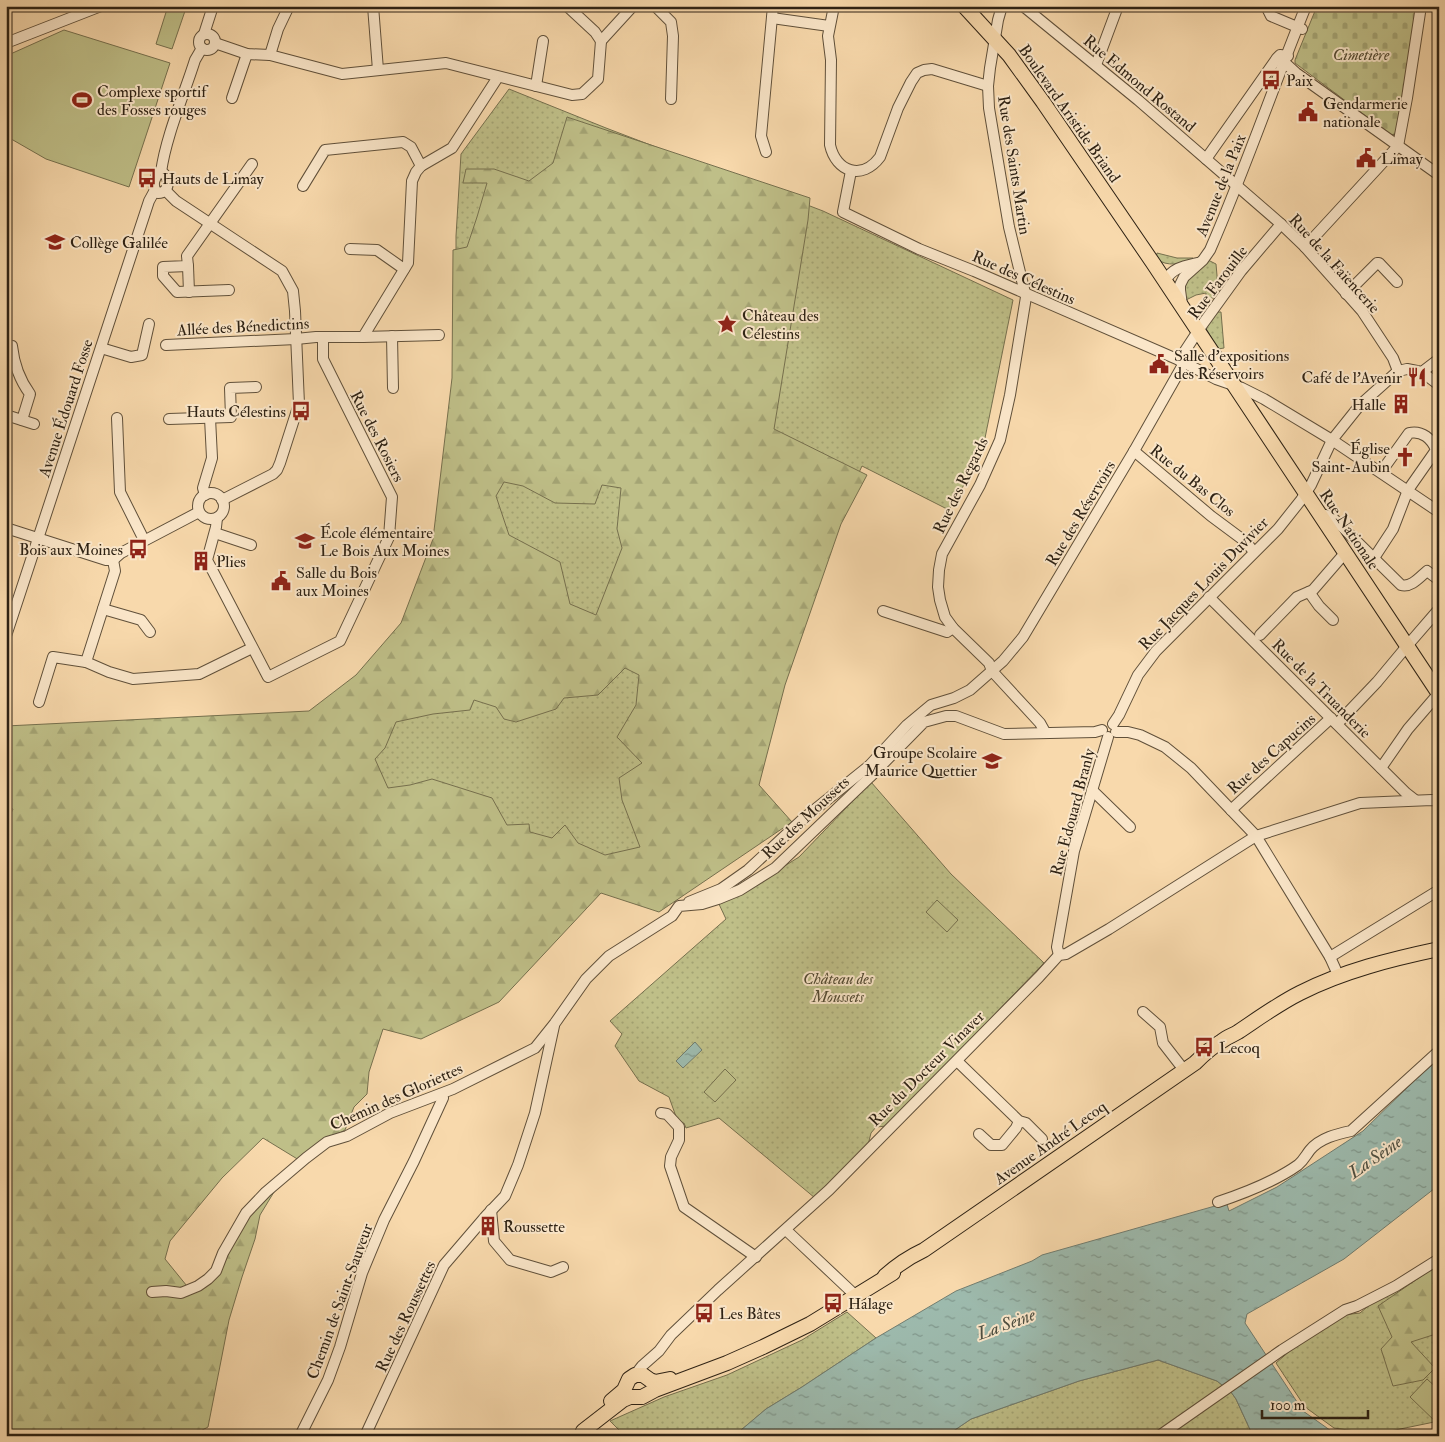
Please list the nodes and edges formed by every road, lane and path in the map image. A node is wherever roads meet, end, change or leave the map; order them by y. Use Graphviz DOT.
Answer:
graph roads {
  1 [pos="101,6"];
  2 [pos="213,6"];
  3 [pos="289,6"];
  4 [pos="373,6"];
  5 [pos="567,6"];
  6 [pos="633,6"];
  7 [pos="655,6"];
  8 [pos="773,6"];
  9 [pos="834,6"];
  10 [pos="964,6"];
  11 [pos="970,6"];
  12 [pos="1002,6"];
  13 [pos="1024,6"];
  14 [pos="1118,6"];
  15 [pos="1267,6"];
  16 [pos="1306,6"];
  17 [pos="1312,6"];
  18 [pos="1421,6"];
  19 [pos="772,18"];
  20 [pos="829,26"];
  21 [pos="1300,28"];
  22 [pos="204,34"];
  23 [pos="996,36"];
  24 [pos="543,41"];
  25 [pos="601,41"];
  26 [pos="6,43"];
  27 [pos="215,43"];
  28 [pos="202,48"];
  29 [pos="247,54"];
  30 [pos="270,55"];
  31 [pos="1287,60"];
  32 [pos="1096,65"];
  33 [pos="378,70"];
  34 [pos="498,76"];
  35 [pos="536,86"];
  36 [pos="988,86"];
  37 [pos="232,98"];
  38 [pos="671,99"];
  39 [pos="1398,146"];
  40 [pos="766,152"];
  41 [pos="1206,159"];
  42 [pos="252,164"];
  43 [pos="421,166"];
  44 [pos="851,171"];
  45 [pos="1439,175"];
  46 [pos="1236,185"];
  47 [pos="303,186"];
  48 [pos="160,191"];
  49 [pos="210,224"];
  50 [pos="1281,224"];
  51 [pos="1305,247"];
  52 [pos="350,249"];
  53 [pos="1153,263"];
  54 [pos="188,266"];
  55 [pos="404,268"];
  56 [pos="1182,272"];
  57 [pos="1164,281"];
  58 [pos="1397,282"];
  59 [pos="229,290"];
  60 [pos="189,292"];
  61 [pos="1025,294"];
  62 [pos="1346,294"];
  63 [pos="1183,308"];
  64 [pos="149,324"];
  65 [pos="1198,332"];
  66 [pos="439,335"];
  67 [pos="392,336"];
  68 [pos="323,337"];
  69 [pos="363,337"];
  70 [pos="296,339"];
  71 [pos="6,345"];
  72 [pos="166,345"];
  73 [pos="101,348"];
  74 [pos="1439,359"];
  75 [pos="1182,362"];
  76 [pos="1398,371"];
  77 [pos="1422,372"];
  78 [pos="1233,384"];
  79 [pos="1439,386"];
  80 [pos="256,387"];
  81 [pos="393,388"];
  82 [pos="6,415"];
  83 [pos="117,418"];
  84 [pos="210,418"];
  85 [pos="169,419"];
  86 [pos="22,420"];
  87 [pos="34,424"];
  88 [pos="1332,440"];
  89 [pos="1134,451"];
  90 [pos="1381,472"];
  91 [pos="1408,490"];
  92 [pos="1306,494"];
  93 [pos="204,495"];
  94 [pos="222,500"];
  95 [pos="199,512"];
  96 [pos="1439,512"];
  97 [pos="1320,516"];
  98 [pos="216,518"];
  99 [pos="6,528"];
  100 [pos="214,534"];
  101 [pos="38,537"];
  102 [pos="144,540"];
  103 [pos="251,545"];
  104 [pos="1254,552"];
  105 [pos="1345,553"];
  106 [pos="1374,558"];
  107 [pos="113,560"];
  108 [pos="1439,580"];
  109 [pos="1309,592"];
  110 [pos="1209,596"];
  111 [pos="103,609"];
  112 [pos="1439,609"];
  113 [pos="882,611"];
  114 [pos="1333,620"];
  115 [pos="953,628"];
  116 [pos="150,632"];
  117 [pos="6,636"];
  118 [pos="1257,639"];
  119 [pos="1407,646"];
  120 [pos="252,648"];
  121 [pos="86,662"];
  122 [pos="992,671"];
  123 [pos="268,677"];
  124 [pos="272,687"];
  125 [pos="1439,694"];
  126 [pos="39,702"];
  127 [pos="1334,721"];
  128 [pos="1110,730"];
  129 [pos="1045,732"];
  130 [pos="1381,768"];
  131 [pos="1092,790"];
  132 [pos="1437,797"];
  133 [pos="1415,800"];
  134 [pos="1230,810"];
  135 [pos="1130,827"];
  136 [pos="1256,836"];
  137 [pos="1439,890"];
  138 [pos="679,906"];
  139 [pos="1439,949"];
  140 [pos="1059,955"];
  141 [pos="1330,957"];
  142 [pos="1339,977"];
  143 [pos="1143,1012"];
  144 [pos="555,1023"];
  145 [pos="1439,1050"];
  146 [pos="957,1061"];
  147 [pos="1190,1067"];
  148 [pos="441,1094"];
  149 [pos="661,1114"];
  150 [pos="1019,1121"];
  151 [pos="979,1134"];
  152 [pos="1042,1139"];
  153 [pos="1218,1202"];
  154 [pos="491,1210"];
  155 [pos="786,1230"];
  156 [pos="756,1256"];
  157 [pos="1439,1259"];
  158 [pos="563,1267"];
  159 [pos="152,1292"];
  160 [pos="856,1296"];
  161 [pos="703,1372"];
  162 [pos="639,1378"];
  163 [pos="641,1395"];
  164 [pos="580,1434"];
  165 [pos="300,1436"];
  166 [pos="365,1436"];
  167 [pos="1159,1436"];
  1 -- 26 [label="street"];
  2 -- 22 [label="street"];
  3 -- 30 [label="street"];
  4 -- 33 [label="street"];
  5 -- 25 [label="street"];
  6 -- 25 [label="street"];
  7 -- 38 [label="street"];
  8 -- 19 [label="street"];
  9 -- 20 [label="street"];
  10 -- 23 [label="main road, Boulevard Aristide Briand"];
  11 -- 23 [label="main road, Boulevard Aristide Briand"];
  12 -- 23 [label="street, Rue des Saints Martin"];
  13 -- 32 [label="street, Rue Edmond Rostand"];
  14 -- 32 [label="street"];
  15 -- 21 [label="street"];
  16 -- 21 [label="street, Avenue de la Paix"];
  17 -- 21 [label="street, Avenue de la Paix"];
  18 -- 39 [label="street"];
  19 -- 20 [label="street"];
  19 -- 40 [label="street"];
  20 -- 44 [label="street"];
  21 -- 31 [label="street, Avenue de la Paix"];
  22 -- 27 [label="street"];
  22 -- 28 [label="street"];
  23 -- 36 [label="street, Rue des Saints Martin"];
  23 -- 53 [label="main road, Boulevard Aristide Briand"];
  24 -- 35 [label="street"];
  25 -- 35 [label="street"];
  27 -- 28 [label="street"];
  27 -- 29 [label="street"];
  28 -- 48 [label="street"];
  29 -- 30 [label="street"];
  29 -- 37 [label="street"];
  30 -- 33 [label="street"];
  31 -- 39 [label="street"];
  31 -- 41 [label="street"];
  31 -- 46 [label="street, Avenue de la Paix"];
  32 -- 41 [label="street, Rue Edmond Rostand"];
  33 -- 34 [label="street"];
  34 -- 35 [label="street"];
  34 -- 43 [label="street"];
  36 -- 44 [label="street"];
  36 -- 61 [label="street, Rue des Saints Martin"];
  39 -- 45 [label="street"];
  39 -- 51 [label="street"];
  41 -- 46 [label="street, Rue Edmond Rostand"];
  42 -- 49 [label="street"];
  43 -- 47 [label="street"];
  43 -- 55 [label="street"];
  44 -- 61 [label="street, Rue des Célestins"];
  46 -- 50 [label="street, Rue de la Faïencerie"];
  46 -- 56 [label="street, Avenue de la Paix"];
  48 -- 49 [label="street"];
  48 -- 73 [label="street, Avenue Édouard Fosse"];
  49 -- 54 [label="street"];
  49 -- 70 [label="street"];
  50 -- 51 [label="street, Rue de la Faïencerie"];
  50 -- 65 [label="street, Rue Farouille"];
  51 -- 62 [label="street, Rue de la Faïencerie"];
  52 -- 55 [label="street"];
  53 -- 56 [label="street"];
  53 -- 57 [label="main road, Boulevard Aristide Briand"];
  54 -- 60 [label="street"];
  54 -- 60 [label="street"];
  55 -- 69 [label="street"];
  56 -- 57 [label="street, Avenue de la Paix"];
  56 -- 63 [label="street"];
  57 -- 63 [label="main road, Boulevard Aristide Briand"];
  58 -- 62 [label="street"];
  59 -- 60 [label="street"];
  61 -- 75 [label="street, Rue des Célestins"];
  61 -- 115 [label="street, Rue des Regards"];
  62 -- 76 [label="street, Rue de la Faïencerie"];
  63 -- 65 [label="main road, Boulevard Aristide Briand"];
  64 -- 73 [label="street"];
  65 -- 75 [label="street, Rue Farouille"];
  65 -- 78 [label="main road, Boulevard Aristide Briand"];
  66 -- 67 [label="street, Allée des Bénedictins"];
  67 -- 69 [label="street, Allée des Bénedictins"];
  67 -- 81 [label="street"];
  68 -- 69 [label="street, Allée des Bénedictins"];
  68 -- 70 [label="street, Allée des Bénedictins"];
  68 -- 123 [label="street, Rue des Rosiers"];
  70 -- 72 [label="street, Allée des Bénedictins"];
  70 -- 94 [label="street"];
  71 -- 86 [label="street"];
  73 -- 101 [label="street, Avenue Édouard Fosse"];
  74 -- 77 [label="street"];
  75 -- 78 [label="street, Rue des Célestins"];
  75 -- 89 [label="street, Rue des Réservoirs"];
  76 -- 77 [label="street"];
  76 -- 88 [label="street, Rue Jacques Louis Duvivier"];
  77 -- 79 [label="street"];
  78 -- 88 [label="street, Rue des Célestins"];
  78 -- 92 [label="main road, Rue Nationale"];
  80 -- 84 [label="street"];
  82 -- 86 [label="street"];
  83 -- 102 [label="street"];
  84 -- 85 [label="street"];
  84 -- 93 [label="street"];
  86 -- 87 [label="street"];
  88 -- 90 [label="street, Rue des Célestins"];
  88 -- 92 [label="street, Rue Jacques Louis Duvivier"];
  89 -- 104 [label="street, Rue du Bas Clos"];
  89 -- 122 [label="street, Rue des Réservoirs"];
  90 -- 91 [label="street, Rue des Célestins"];
  90 -- 91 [label="street"];
  91 -- 96 [label="street, Rue des Célestins"];
  91 -- 106 [label="street"];
  92 -- 97 [label="main road, Rue Nationale"];
  92 -- 104 [label="street, Rue Jacques Louis Duvivier"];
  93 -- 94 [label="street"];
  93 -- 95 [label="street"];
  94 -- 98 [label="street"];
  95 -- 98 [label="street"];
  95 -- 102 [label="street"];
  97 -- 105 [label="main road, Rue Nationale"];
  97 -- 106 [label="street"];
  98 -- 100 [label="street"];
  99 -- 101 [label="street"];
  100 -- 103 [label="street"];
  100 -- 120 [label="street"];
  101 -- 107 [label="street"];
  101 -- 117 [label="street, Avenue Édouard Fosse"];
  102 -- 107 [label="street"];
  104 -- 110 [label="street, Rue Jacques Louis Duvivier"];
  105 -- 109 [label="street"];
  105 -- 119 [label="main road, Rue Nationale"];
  106 -- 108 [label="street"];
  107 -- 111 [label="street"];
  109 -- 114 [label="street"];
  109 -- 118 [label="street"];
  110 -- 118 [label="street, Rue de la Truanderie"];
  110 -- 128 [label="street, Rue Jacques Louis Duvivier"];
  111 -- 116 [label="street"];
  111 -- 121 [label="street"];
  112 -- 119 [label="street, Rue des Capucins"];
  113 -- 115 [label="street"];
  115 -- 122 [label="street, Rue des Regards"];
  118 -- 127 [label="street, Rue de la Truanderie"];
  119 -- 125 [label="main road, Rue Nationale"];
  119 -- 127 [label="street, Rue des Capucins"];
  120 -- 121 [label="street"];
  120 -- 123 [label="street"];
  121 -- 126 [label="street"];
  122 -- 129 [label="street, Rue des Regards"];
  122 -- 138 [label="street, Rue des Réservoirs"];
  123 -- 124 [label="street"];
  125 -- 130 [label="street"];
  127 -- 130 [label="street, Rue de la Truanderie"];
  127 -- 134 [label="street, Rue des Capucins"];
  128 -- 129 [label="street, Rue des Moussets"];
  128 -- 131 [label="street, Rue Edouard Branly"];
  128 -- 134 [label="street, Rue des Moussets"];
  129 -- 138 [label="street, Rue des Moussets"];
  130 -- 133 [label="street, Rue de la Truanderie"];
  131 -- 135 [label="street"];
  131 -- 140 [label="street, Rue Edouard Branly"];
  132 -- 133 [label="street, Rue du Docteur Vinaver"];
  133 -- 136 [label="street, Rue du Docteur Vinaver"];
  134 -- 136 [label="street, Rue des Moussets"];
  136 -- 140 [label="street, Rue du Docteur Vinaver"];
  136 -- 141 [label="street, Rue des Moussets"];
  137 -- 141 [label="street"];
  138 -- 144 [label="street"];
  139 -- 142 [label="main road, Avenue André Lecoq"];
  140 -- 146 [label="street, Rue du Docteur Vinaver"];
  141 -- 142 [label="street, Rue des Moussets"];
  142 -- 147 [label="main road, Avenue André Lecoq"];
  143 -- 147 [label="street"];
  144 -- 148 [label="street, Chemin des Gloriettes"];
  144 -- 154 [label="street, Rue des Roussettes"];
  145 -- 153 [label="street"];
  146 -- 150 [label="street"];
  146 -- 155 [label="street, Rue du Docteur Vinaver"];
  147 -- 160 [label="main road, Avenue André Lecoq"];
  148 -- 159 [label="street, Chemin des Gloriettes"];
  148 -- 165 [label="street, Chemin de Saint-Sauveur"];
  149 -- 156 [label="street"];
  150 -- 151 [label="street"];
  150 -- 152 [label="street"];
  154 -- 158 [label="street"];
  154 -- 166 [label="street, Rue des Roussettes"];
  155 -- 156 [label="street, Rue du Docteur Vinaver"];
  155 -- 160 [label="street"];
  156 -- 162 [label="street, Rue du Docteur Vinaver"];
  157 -- 167 [label="street"];
  160 -- 161 [label="main road, Avenue André Lecoq"];
  161 -- 162 [label="main road"];
  161 -- 163 [label="main road"];
  162 -- 163 [label="main road"];
  162 -- 163 [label="main road"];
  162 -- 164 [label="main road"];
  163 -- 164 [label="main road"];
}
